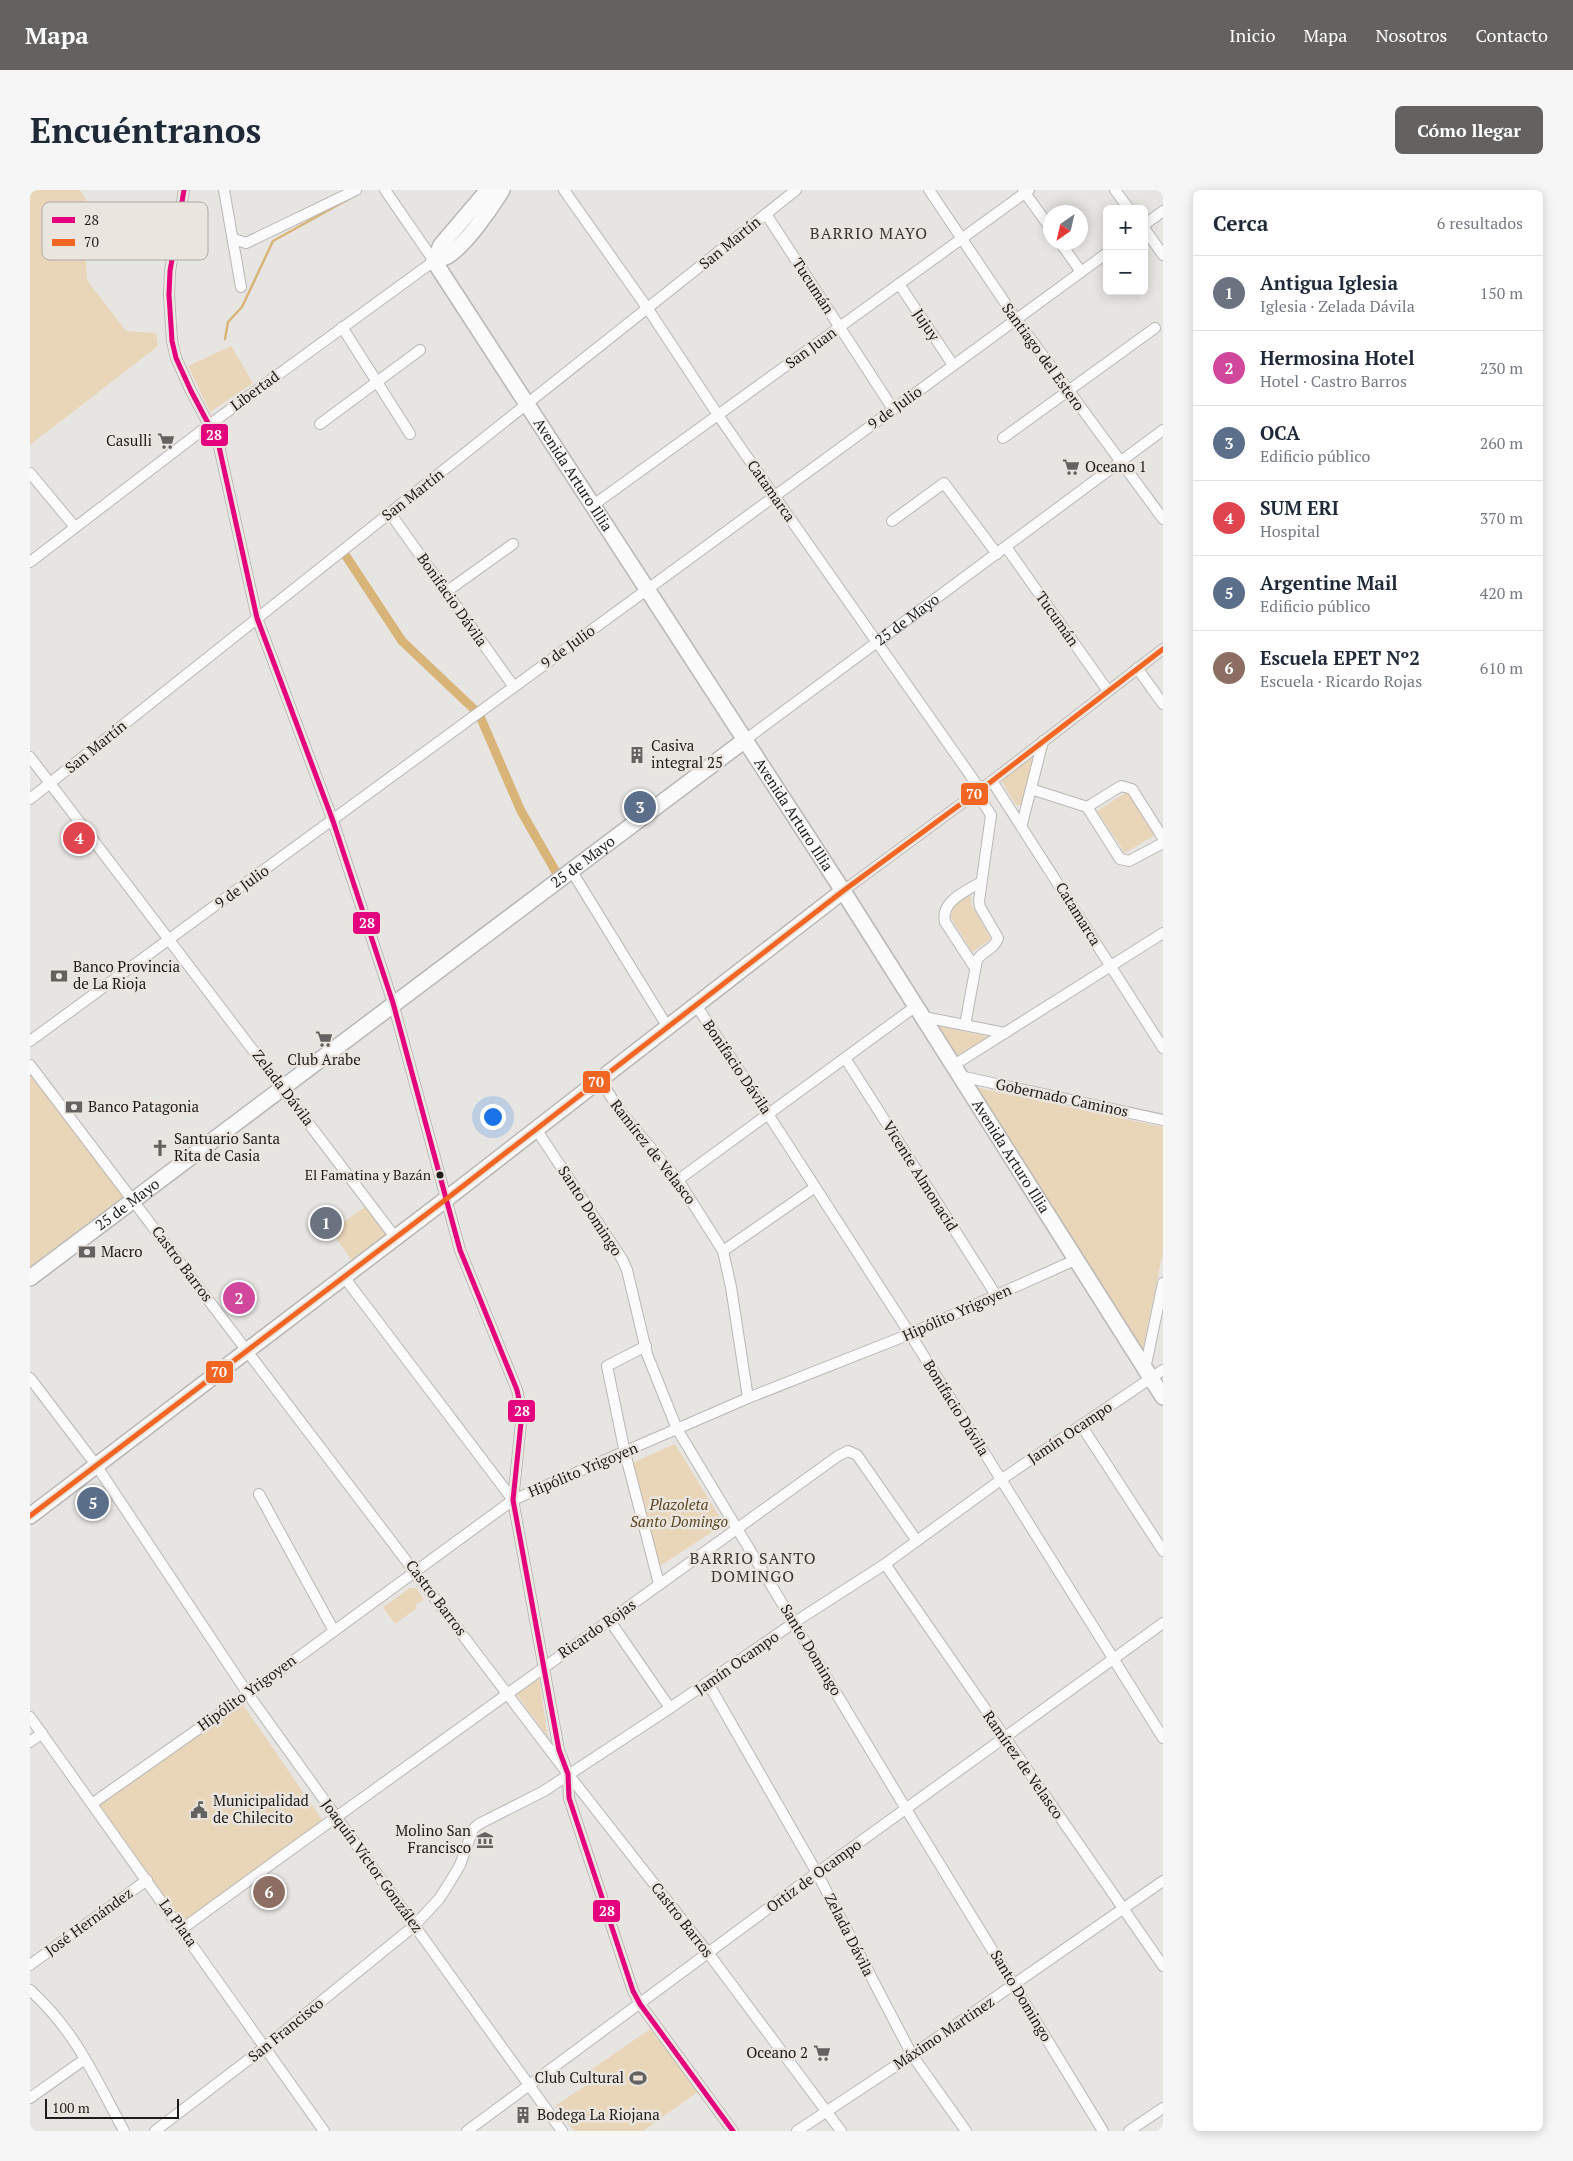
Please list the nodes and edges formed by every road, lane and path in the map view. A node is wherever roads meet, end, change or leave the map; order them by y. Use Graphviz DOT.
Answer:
graph roads {
  1 [pos="224,190"];
  2 [pos="356,190"];
  3 [pos="384,190"];
  4 [pos="488,190"];
  5 [pos="502,190"];
  6 [pos="564,190"];
  7 [pos="796,190"];
  8 [pos="929,190"];
  9 [pos="1115,190"];
  10 [pos="1025,191"];
  11 [pos="1126,205"];
  12 [pos="1163,212"];
  13 [pos="766,214"];
  14 [pos="1043,218"];
  15 [pos="1148,224"];
  16 [pos="1148,233"];
  17 [pos="234,239"];
  18 [pos="961,239"];
  19 [pos="1066,250"];
  20 [pos="1163,255"];
  21 [pos="1103,256"];
  22 [pos="172,260"];
  23 [pos="434,261"];
  24 [pos="1081,272"];
  25 [pos="899,284"];
  26 [pos="241,287"];
  27 [pos="648,309"];
  28 [pos="1016,319"];
  29 [pos="342,327"];
  30 [pos="840,327"];
  31 [pos="1155,328"];
  32 [pos="420,350"];
  33 [pos="953,365"];
  34 [pos="376,382"];
  35 [pos="1067,391"];
  36 [pos="527,405"];
  37 [pos="893,409"];
  38 [pos="718,415"];
  39 [pos="320,424"];
  40 [pos="209,425"];
  41 [pos="1163,430"];
  42 [pos="410,434"];
  43 [pos="1003,438"];
  44 [pos="1120,462"];
  45 [pos="30,473"];
  46 [pos="775,497"];
  47 [pos="592,506"];
  48 [pos="390,513"];
  49 [pos="1163,519"];
  50 [pos="892,520"];
  51 [pos="75,527"];
  52 [pos="513,544"];
  53 [pos="1006,547"];
  54 [pos="997,554"];
  55 [pos="30,562"];
  56 [pos="647,589"];
  57 [pos="446,592"];
  58 [pos="257,618"];
  59 [pos="878,642"];
  60 [pos="1163,649"];
  61 [pos="1137,668"];
  62 [pos="514,687"];
  63 [pos="1108,691"];
  64 [pos="1163,704"];
  65 [pos="745,740"];
  66 [pos="1043,742"];
  67 [pos="30,757"];
  68 [pos="992,780"];
  69 [pos="50,784"];
  70 [pos="1031,788"];
  71 [pos="978,791"];
  72 [pos="30,799"];
  73 [pos="1087,807"];
  74 [pos="334,821"];
  75 [pos="1022,824"];
  76 [pos="1163,838"];
  77 [pos="1163,843"];
  78 [pos="571,870"];
  79 [pos="981,882"];
  80 [pos="843,891"];
  81 [pos="1163,933"];
  82 [pos="170,940"];
  83 [pos="1111,966"];
  84 [pos="975,968"];
  85 [pos="393,1003"];
  86 [pos="696,1005"];
  87 [pos="920,1012"];
  88 [pos="667,1026"];
  89 [pos="965,1026"];
  90 [pos="1005,1033"];
  91 [pos="30,1041"];
  92 [pos="1163,1048"];
  93 [pos="845,1058"];
  94 [pos="30,1066"];
  95 [pos="957,1071"];
  96 [pos="600,1079"];
  97 [pos="284,1088"];
  98 [pos="768,1114"];
  99 [pos="1163,1120"];
  100 [pos="536,1129"];
  101 [pos="678,1180"];
  102 [pos="814,1188"];
  103 [pos="134,1200"];
  104 [pos="445,1200"];
  105 [pos="395,1236"];
  106 [pos="724,1250"];
  107 [pos="1075,1260"];
  108 [pos="344,1276"];
  109 [pos="30,1278"];
  110 [pos="1163,1283"];
  111 [pos="996,1295"];
  112 [pos="910,1334"];
  113 [pos="646,1346"];
  114 [pos="247,1351"];
  115 [pos="1153,1372"];
  116 [pos="30,1378"];
  117 [pos="1163,1397"];
  118 [pos="748,1398"];
  119 [pos="1081,1425"];
  120 [pos="678,1429"];
  121 [pos="624,1453"];
  122 [pos="96,1464"];
  123 [pos="1002,1479"];
  124 [pos="259,1494"];
  125 [pos="513,1500"];
  126 [pos="30,1516"];
  127 [pos="737,1528"];
  128 [pos="917,1541"];
  129 [pos="1163,1550"];
  130 [pos="885,1564"];
  131 [pos="416,1572"];
  132 [pos="659,1584"];
  133 [pos="610,1621"];
  134 [pos="795,1622"];
  135 [pos="1163,1623"];
  136 [pos="334,1630"];
  137 [pos="1112,1659"];
  138 [pos="544,1665"];
  139 [pos="708,1683"];
  140 [pos="506,1692"];
  141 [pos="248,1694"];
  142 [pos="670,1708"];
  143 [pos="30,1717"];
  144 [pos="42,1733"];
  145 [pos="1003,1737"];
  146 [pos="1163,1738"];
  147 [pos="30,1742"];
  148 [pos="568,1774"];
  149 [pos="93,1803"];
  150 [pos="906,1809"];
  151 [pos="336,1817"];
  152 [pos="817,1873"];
  153 [pos="147,1880"];
  154 [pos="1163,1881"];
  155 [pos="1123,1908"];
  156 [pos="414,1926"];
  157 [pos="182,1929"];
  158 [pos="709,1954"];
  159 [pos="30,1965"];
  160 [pos="1163,1966"];
  161 [pos="1014,1985"];
  162 [pos="30,1990"];
  163 [pos="640,2004"];
  164 [pos="265,2047"];
  165 [pos="912,2055"];
  166 [pos="85,2059"];
  167 [pos="530,2085"];
  168 [pos="30,2098"];
  169 [pos="1163,2108"];
  170 [pos="826,2111"];
  171 [pos="124,2131"];
  172 [pos="155,2131"];
  173 [pos="324,2131"];
  174 [pos="467,2131"];
  175 [pos="562,2131"];
  176 [pos="733,2131"];
  177 [pos="797,2131"];
  178 [pos="841,2131"];
  179 [pos="966,2131"];
  180 [pos="1103,2131"];
  181 [pos="1129,2131"];
  1 -- 17 [label="street"];
  2 -- 17 [label="street"];
  3 -- 23 [label="street"];
  4 -- 23 [label="main road"];
  5 -- 23 [label="main road"];
  6 -- 27 [label="street, Catamarca"];
  7 -- 13 [label="street, San Martín"];
  8 -- 18 [label="street, Santiago del Estero"];
  9 -- 11 [label="street"];
  10 -- 14 [label="street"];
  10 -- 18 [label="street, San Juan"];
  12 -- 15 [label="street"];
  13 -- 27 [label="street, San Martín"];
  13 -- 30 [label="street, Tucumán"];
  16 -- 20 [label="street"];
  17 -- 26 [label="street"];
  18 -- 25 [label="street, San Juan"];
  18 -- 28 [label="street, Santiago del Estero"];
  19 -- 24 [label="street"];
  21 -- 24 [label="street, 9 de Julio"];
  22 -- 40 [label="street"];
  23 -- 29 [label="street, Libertad"];
  23 -- 36 [label="main road, Avenida Arturo Illia"];
  24 -- 28 [label="street, 9 de Julio"];
  25 -- 30 [label="street, San Juan"];
  25 -- 33 [label="street, Jujuy"];
  27 -- 36 [label="street, San Martín"];
  27 -- 38 [label="street, Catamarca"];
  28 -- 33 [label="street, 9 de Julio"];
  28 -- 35 [label="street, Santiago del Estero"];
  29 -- 34 [label="street"];
  29 -- 40 [label="street, Libertad"];
  30 -- 37 [label="street, Tucumán"];
  30 -- 38 [label="street, San Juan"];
  31 -- 35 [label="street"];
  32 -- 34 [label="street"];
  33 -- 37 [label="street, 9 de Julio"];
  34 -- 39 [label="street"];
  34 -- 42 [label="street"];
  35 -- 43 [label="street"];
  35 -- 44 [label="street, Santiago del Estero"];
  36 -- 47 [label="main road, Avenida Arturo Illia"];
  36 -- 48 [label="street, San Martín"];
  37 -- 46 [label="street, 9 de Julio"];
  38 -- 46 [label="street, Catamarca"];
  38 -- 47 [label="street, San Juan"];
  40 -- 51 [label="street, Libertad"];
  40 -- 58 [label="street"];
  41 -- 44 [label="street, 25 de Mayo"];
  44 -- 49 [label="street, Santiago del Estero"];
  44 -- 53 [label="street, 25 de Mayo"];
  45 -- 51 [label="street"];
  46 -- 56 [label="street, 9 de Julio"];
  46 -- 59 [label="street, Catamarca"];
  47 -- 56 [label="main road, Avenida Arturo Illia"];
  48 -- 57 [label="street, Bonifacio Dávila"];
  48 -- 58 [label="street, San Martín"];
  50 -- 54 [label="street"];
  51 -- 55 [label="street, Libertad"];
  52 -- 57 [label="street"];
  53 -- 54 [label="street, 25 de Mayo"];
  53 -- 63 [label="street, Tucumán"];
  54 -- 59 [label="street, 25 de Mayo"];
  56 -- 62 [label="street, 9 de Julio"];
  56 -- 65 [label="main road, Avenida Arturo Illia"];
  57 -- 62 [label="street, Bonifacio Dávila"];
  58 -- 69 [label="street, San Martín"];
  58 -- 74 [label="street"];
  59 -- 65 [label="street, 25 de Mayo"];
  59 -- 71 [label="street, Catamarca"];
  60 -- 61 [label="street"];
  61 -- 63 [label="street"];
  61 -- 64 [label="street"];
  62 -- 74 [label="street, 9 de Julio"];
  63 -- 66 [label="street"];
  65 -- 78 [label="main road, 25 de Mayo"];
  65 -- 80 [label="main road, Avenida Arturo Illia"];
  66 -- 68 [label="street"];
  66 -- 70 [label="street"];
  67 -- 69 [label="street, Zelada Dávila"];
  68 -- 71 [label="street"];
  68 -- 75 [label="street, Catamarca"];
  69 -- 72 [label="street, San Martín"];
  69 -- 82 [label="street, Zelada Dávila"];
  70 -- 73 [label="street"];
  70 -- 75 [label="street"];
  71 -- 79 [label="street, Catamarca"];
  71 -- 80 [label="street"];
  73 -- 76 [label="street"];
  73 -- 77 [label="street"];
  74 -- 82 [label="street, 9 de Julio"];
  74 -- 85 [label="street"];
  75 -- 83 [label="street, Catamarca"];
  78 -- 85 [label="main road, 25 de Mayo"];
  78 -- 88 [label="street"];
  79 -- 84 [label="street, Catamarca"];
  79 -- 84 [label="street"];
  80 -- 86 [label="main road"];
  80 -- 87 [label="main road, Avenida Arturo Illia"];
  81 -- 83 [label="street"];
  82 -- 91 [label="street, 9 de Julio"];
  82 -- 97 [label="street, Zelada Dávila"];
  83 -- 90 [label="street"];
  83 -- 92 [label="street, Catamarca"];
  84 -- 89 [label="street"];
  85 -- 97 [label="main road, 25 de Mayo"];
  85 -- 104 [label="street"];
  86 -- 88 [label="main road"];
  86 -- 98 [label="street, Bonifacio Dávila"];
  87 -- 89 [label="street"];
  87 -- 93 [label="street"];
  87 -- 95 [label="main road, Avenida Arturo Illia"];
  88 -- 96 [label="main road"];
  89 -- 90 [label="street"];
  90 -- 95 [label="street"];
  93 -- 98 [label="street"];
  93 -- 111 [label="street, Vicente Almonacid"];
  94 -- 103 [label="street, Castro Barros"];
  95 -- 99 [label="street, Gobernado Caminos"];
  95 -- 107 [label="main road, Avenida Arturo Illia"];
  96 -- 100 [label="main road"];
  96 -- 101 [label="street, Ramírez de Velasco"];
  97 -- 103 [label="main road, 25 de Mayo"];
  97 -- 105 [label="street, Zelada Dávila"];
  98 -- 101 [label="street"];
  98 -- 102 [label="street, Bonifacio Dávila"];
  100 -- 104 [label="main road"];
  100 -- 113 [label="street, Santo Domingo"];
  101 -- 106 [label="street, Ramírez de Velasco"];
  102 -- 106 [label="street"];
  102 -- 112 [label="street, Bonifacio Dávila"];
  103 -- 109 [label="main road, 25 de Mayo"];
  103 -- 114 [label="street, Castro Barros"];
  104 -- 105 [label="main road"];
  104 -- 125 [label="street"];
  105 -- 108 [label="main road"];
  106 -- 118 [label="street, Ramírez de Velasco"];
  107 -- 111 [label="street, Hipólito Yrigoyen"];
  107 -- 115 [label="main road, Avenida Arturo Illia"];
  108 -- 114 [label="main road"];
  108 -- 125 [label="street"];
  110 -- 115 [label="street"];
  111 -- 112 [label="street, Hipólito Yrigoyen"];
  112 -- 118 [label="street, Hipólito Yrigoyen"];
  112 -- 123 [label="street, Bonifacio Dávila"];
  113 -- 120 [label="street, Santo Domingo"];
  113 -- 121 [label="street"];
  114 -- 122 [label="main road"];
  114 -- 131 [label="street, Castro Barros"];
  115 -- 117 [label="main road, Avenida Arturo Illia"];
  115 -- 119 [label="street, Jamín Ocampo"];
  116 -- 122 [label="street, Joaquín Víctor González"];
  118 -- 120 [label="street, Hipólito Yrigoyen"];
  119 -- 123 [label="street, Jamín Ocampo"];
  119 -- 129 [label="street"];
  120 -- 121 [label="street, Hipólito Yrigoyen"];
  120 -- 127 [label="street, Santo Domingo"];
  121 -- 125 [label="street, Hipólito Yrigoyen"];
  121 -- 132 [label="street"];
  122 -- 126 [label="main road"];
  122 -- 141 [label="street, Joaquín Víctor González"];
  123 -- 128 [label="street, Jamín Ocampo"];
  123 -- 137 [label="street, Bonifacio Dávila"];
  124 -- 136 [label="street"];
  125 -- 131 [label="street, Hipólito Yrigoyen"];
  125 -- 138 [label="street"];
  127 -- 128 [label="street, Ricardo Rojas"];
  127 -- 132 [label="street, Ricardo Rojas"];
  127 -- 134 [label="street, Santo Domingo"];
  128 -- 130 [label="street, Jamín Ocampo"];
  130 -- 134 [label="street, Jamín Ocampo"];
  130 -- 145 [label="street, Ramírez de Velasco"];
  131 -- 136 [label="street, Hipólito Yrigoyen"];
  131 -- 140 [label="street, Castro Barros"];
  132 -- 133 [label="street, Ricardo Rojas"];
  133 -- 138 [label="street, Ricardo Rojas"];
  133 -- 142 [label="street"];
  134 -- 139 [label="street, Jamín Ocampo"];
  134 -- 150 [label="street, Santo Domingo"];
  135 -- 137 [label="street, Ortiz de Ocampo"];
  136 -- 141 [label="street, Hipólito Yrigoyen"];
  137 -- 145 [label="street, Ortiz de Ocampo"];
  137 -- 146 [label="street, Bonifacio Dávila"];
  138 -- 140 [label="street, Ricardo Rojas"];
  138 -- 148 [label="street"];
  139 -- 142 [label="street, Jamín Ocampo"];
  139 -- 152 [label="street, Zelada Dávila"];
  140 -- 148 [label="street, Castro Barros"];
  140 -- 151 [label="street, Ricardo Rojas"];
  141 -- 149 [label="street, Hipólito Yrigoyen"];
  141 -- 151 [label="street, Joaquín Víctor González"];
  142 -- 148 [label="street, Jamín Ocampo"];
  143 -- 144 [label="street, La Plata"];
  144 -- 147 [label="street"];
  144 -- 149 [label="street, La Plata"];
  145 -- 150 [label="street, Ortiz de Ocampo"];
  145 -- 155 [label="street, Ramírez de Velasco"];
  148 -- 156 [label="street, Jamín Ocampo"];
  148 -- 158 [label="street, Castro Barros"];
  148 -- 163 [label="street"];
  149 -- 153 [label="street, La Plata"];
  150 -- 152 [label="street, Ortiz de Ocampo"];
  150 -- 161 [label="street, Santo Domingo"];
  151 -- 156 [label="street, Joaquín Víctor González"];
  151 -- 157 [label="street, Ricardo Rojas"];
  152 -- 158 [label="street, Ortiz de Ocampo"];
  152 -- 165 [label="street, Zelada Dávila"];
  153 -- 157 [label="street, La Plata"];
  153 -- 159 [label="street, José Hernández"];
  154 -- 155 [label="street, Máximo Martinez"];
  155 -- 160 [label="street, Ramírez de Velasco"];
  155 -- 161 [label="street, Máximo Martinez"];
  156 -- 164 [label="street, San Francisco"];
  156 -- 167 [label="street, Joaquín Víctor González"];
  157 -- 164 [label="street, La Plata"];
  158 -- 163 [label="street, Ortiz de Ocampo"];
  158 -- 170 [label="street, Castro Barros"];
  161 -- 165 [label="street, Máximo Martinez"];
  161 -- 180 [label="street, Santo Domingo"];
  162 -- 166 [label="street"];
  163 -- 167 [label="street, Ortiz de Ocampo"];
  163 -- 176 [label="street"];
  164 -- 172 [label="street, San Francisco"];
  164 -- 173 [label="street, La Plata"];
  165 -- 170 [label="street, Máximo Martinez"];
  165 -- 179 [label="street, Zelada Dávila"];
  166 -- 168 [label="street"];
  166 -- 171 [label="street"];
  167 -- 174 [label="street, Ortiz de Ocampo"];
  167 -- 175 [label="street, Joaquín Víctor González"];
  169 -- 181 [label="street"];
  170 -- 177 [label="street, Máximo Martinez"];
  170 -- 178 [label="street, Castro Barros"];
}
